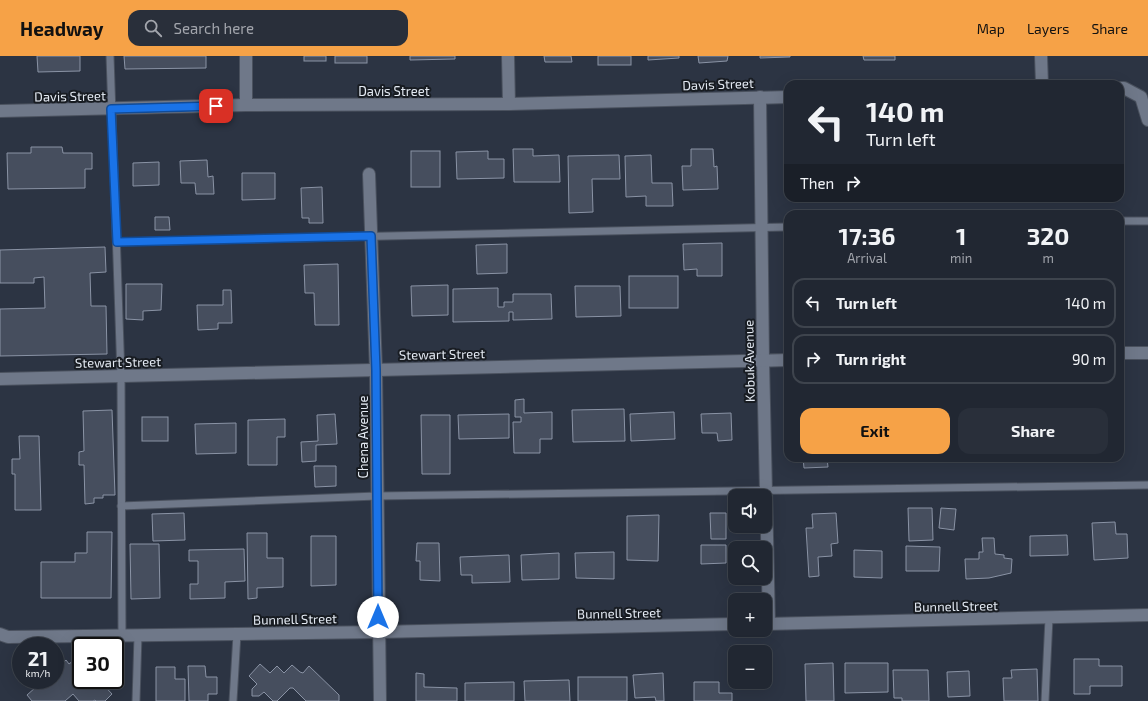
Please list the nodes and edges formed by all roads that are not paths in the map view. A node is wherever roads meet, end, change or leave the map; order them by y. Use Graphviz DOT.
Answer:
graph roads {
  1 [pos="110,56"];
  2 [pos="246,56"];
  3 [pos="508,56"];
  4 [pos="1041,56"];
  5 [pos="1042,80"];
  6 [pos="1124,88"];
  7 [pos="784,96"];
  8 [pos="760,97"];
  9 [pos="509,104"];
  10 [pos="246,106"];
  11 [pos="111,109"];
  12 [pos="0,111"];
  13 [pos="1148,120"];
  14 [pos="369,174"];
  15 [pos="1124,221"];
  16 [pos="1148,221"];
  17 [pos="784,227"];
  18 [pos="762,228"];
  19 [pos="371,236"];
  20 [pos="117,242"];
  21 [pos="1124,353"];
  22 [pos="1148,353"];
  23 [pos="763,360"];
  24 [pos="784,360"];
  25 [pos="376,370"];
  26 [pos="121,376"];
  27 [pos="0,379"];
  28 [pos="1148,485"];
  29 [pos="766,489"];
  30 [pos="772,490"];
  31 [pos="728,491"];
  32 [pos="377,496"];
  33 [pos="121,506"];
  34 [pos="766,533"];
  35 [pos="767,593"];
  36 [pos="1148,615"];
  37 [pos="1049,618"];
  38 [pos="728,624"];
  39 [pos="772,624"];
  40 [pos="378,632"];
  41 [pos="0,634"];
  42 [pos="237,634"];
  43 [pos="122,635"];
  44 [pos="138,635"];
  45 [pos="136,701"];
  46 [pos="233,701"];
  47 [pos="380,701"];
  48 [pos="1045,701"];
  1 -- 11 [label="lane"];
  2 -- 10 [label="street"];
  3 -- 9 [label="street"];
  4 -- 5 [label="street"];
  6 -- 13 [label="street"];
  7 -- 8 [label="street, Davis Street"];
  8 -- 9 [label="street, Davis Street"];
  8 -- 18 [label="street, Kobuk Avenue"];
  9 -- 10 [label="street, Davis Street"];
  10 -- 11 [label="street, Davis Street"];
  11 -- 12 [label="street, Davis Street"];
  11 -- 20 [label="lane"];
  14 -- 19 [label="street, Chena Avenue"];
  15 -- 16 [label="lane"];
  17 -- 18 [label="lane"];
  18 -- 19 [label="lane"];
  18 -- 23 [label="street, Kobuk Avenue"];
  19 -- 20 [label="lane"];
  19 -- 25 [label="street, Chena Avenue"];
  20 -- 26 [label="lane"];
  21 -- 22 [label="street"];
  23 -- 24 [label="street, Stewart Street"];
  23 -- 25 [label="street, Stewart Street"];
  23 -- 29 [label="street, Kobuk Avenue"];
  25 -- 26 [label="street, Stewart Street"];
  25 -- 32 [label="street, Chena Avenue"];
  26 -- 27 [label="street, Stewart Street"];
  26 -- 33 [label="lane"];
  28 -- 30 [label="lane"];
  31 -- 32 [label="lane"];
  32 -- 33 [label="lane"];
  32 -- 40 [label="street, Chena Avenue"];
  33 -- 43 [label="lane"];
  34 -- 35 [label="street, Kobuk Avenue"];
  36 -- 37 [label="street, Bunnell Street"];
  37 -- 39 [label="street, Bunnell Street"];
  37 -- 48 [label="lane"];
  38 -- 40 [label="street, Bunnell Street"];
  40 -- 42 [label="street, Bunnell Street"];
  40 -- 47 [label="street, Chena Avenue"];
  41 -- 43 [label="street, Bunnell Street"];
  42 -- 44 [label="street, Bunnell Street"];
  42 -- 46 [label="lane"];
  43 -- 44 [label="street, Bunnell Street"];
  44 -- 45 [label="lane"];
}
